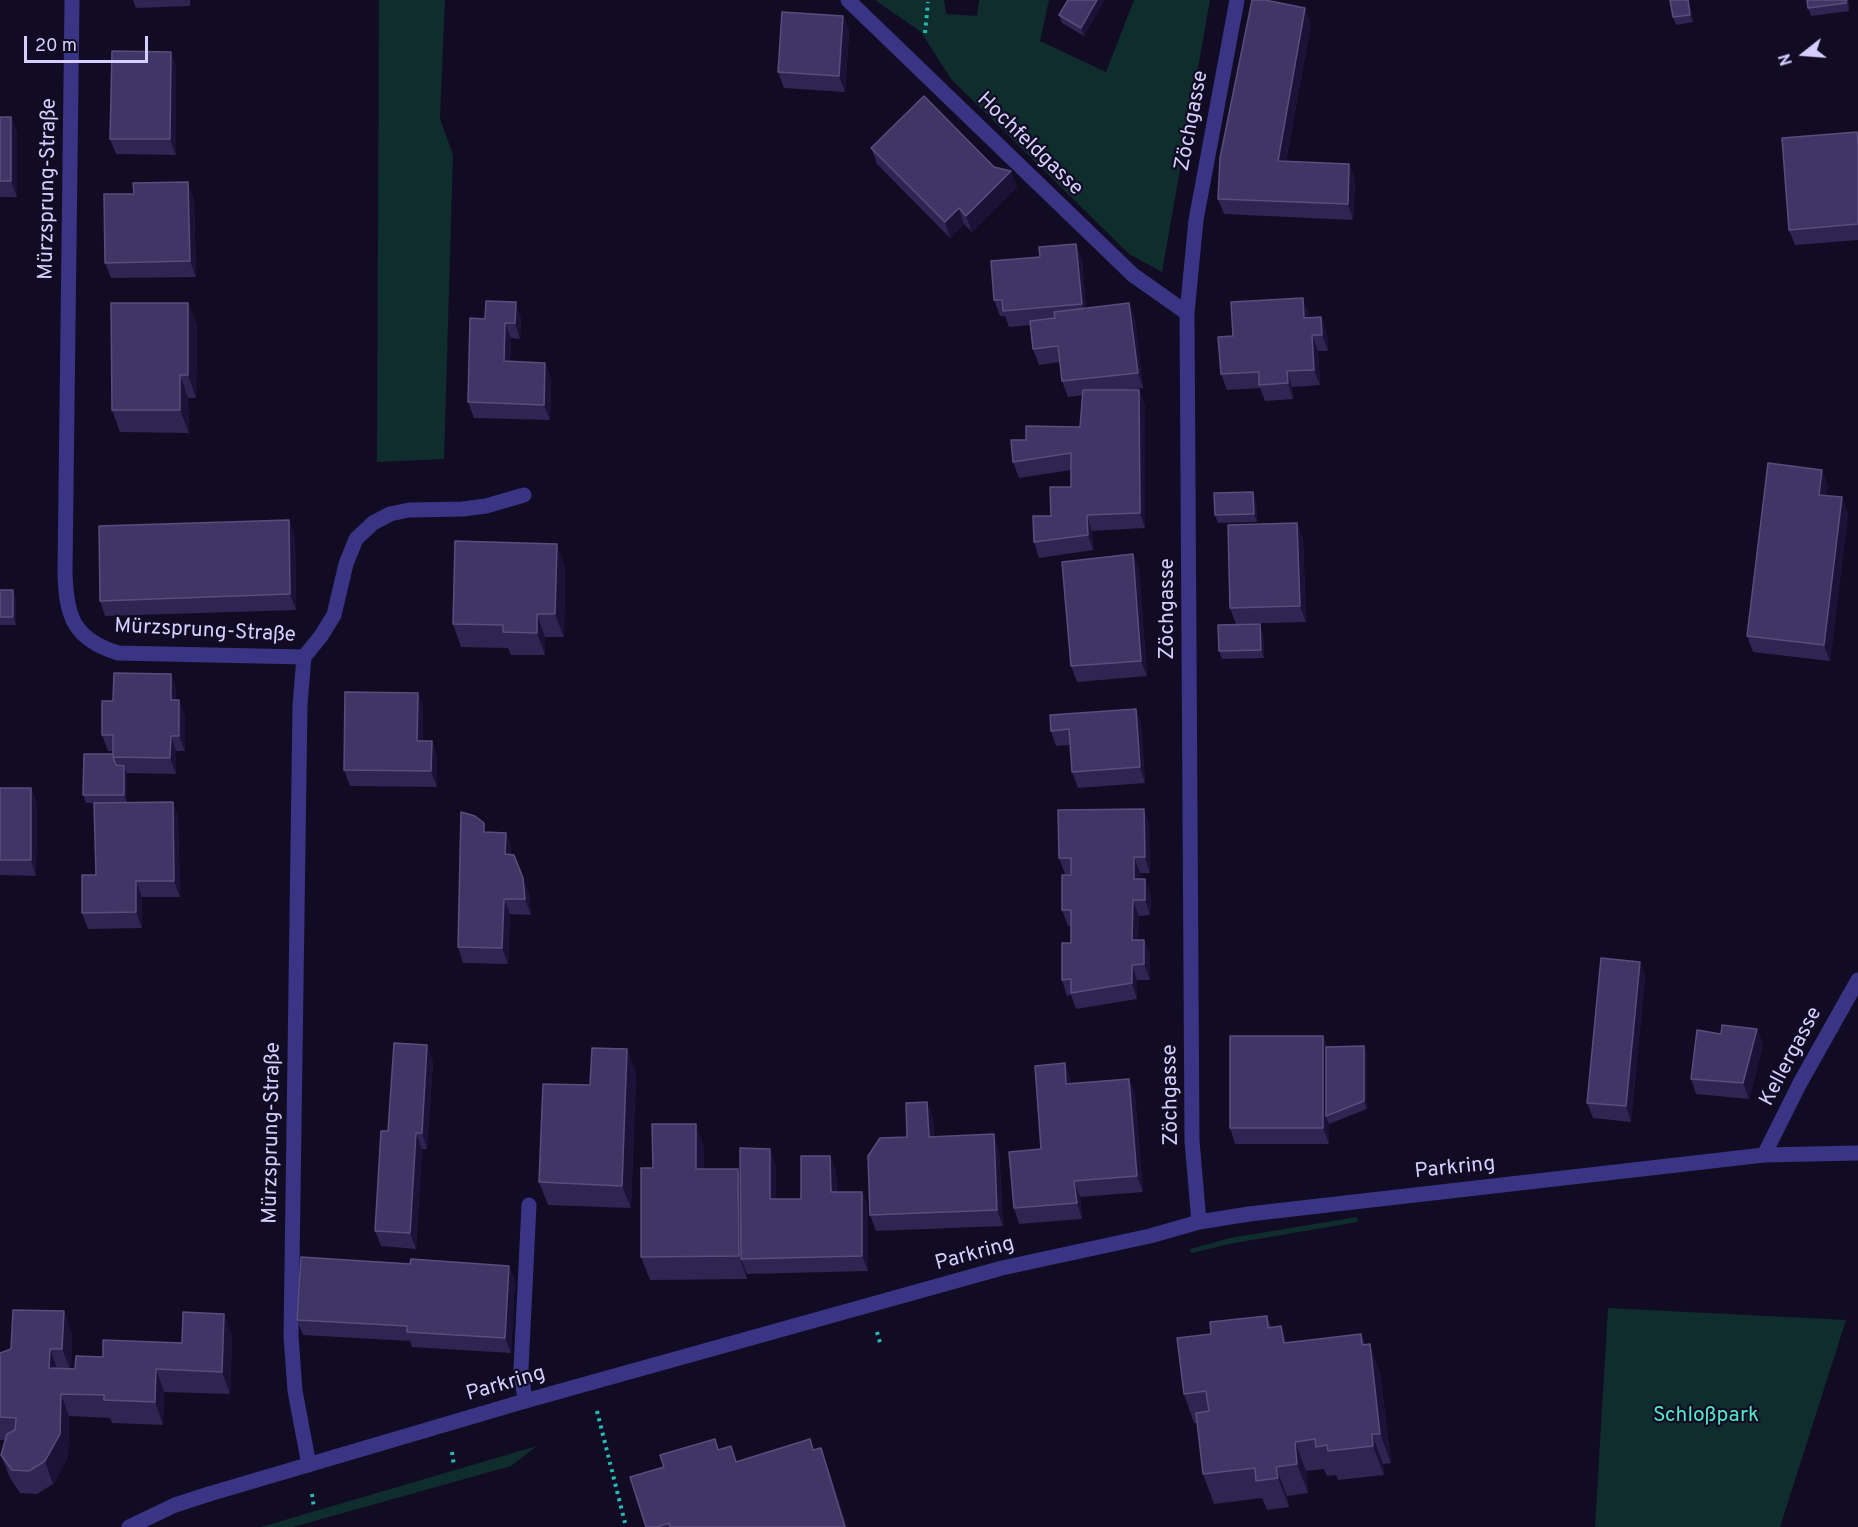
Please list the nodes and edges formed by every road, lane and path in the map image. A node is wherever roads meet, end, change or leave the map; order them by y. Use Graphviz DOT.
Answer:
graph roads {
  1 [pos="72,0"];
  2 [pos="848,0"];
  3 [pos="1237,0"];
  4 [pos="1187,313"];
  5 [pos="524,495"];
  6 [pos="304,657"];
  7 [pos="1858,980"];
  8 [pos="1858,1153"];
  9 [pos="1764,1155"];
  10 [pos="529,1205"];
  11 [pos="1199,1222"];
  12 [pos="525,1401"];
  13 [pos="603,1438"];
  14 [pos="309,1465"];
  15 [pos="129,1527"];
  16 [pos="626,1527"];
  1 -- 6 [label="street, Mürzsprung-Straße"];
  2 -- 4 [label="street, Hochfeldgasse"];
  3 -- 4 [label="street, Zöchgasse"];
  4 -- 11 [label="street, Zöchgasse"];
  5 -- 6 [label="street"];
  6 -- 14 [label="street, Mürzsprung-Straße"];
  7 -- 9 [label="street, Kellergasse"];
  8 -- 9 [label="street, Parkring"];
  9 -- 11 [label="street, Parkring"];
  10 -- 12 [label="street"];
  11 -- 12 [label="street, Parkring"];
  12 -- 14 [label="street, Parkring"];
  13 -- 16 [label="path"];
  14 -- 15 [label="street, Parkring"];
}
